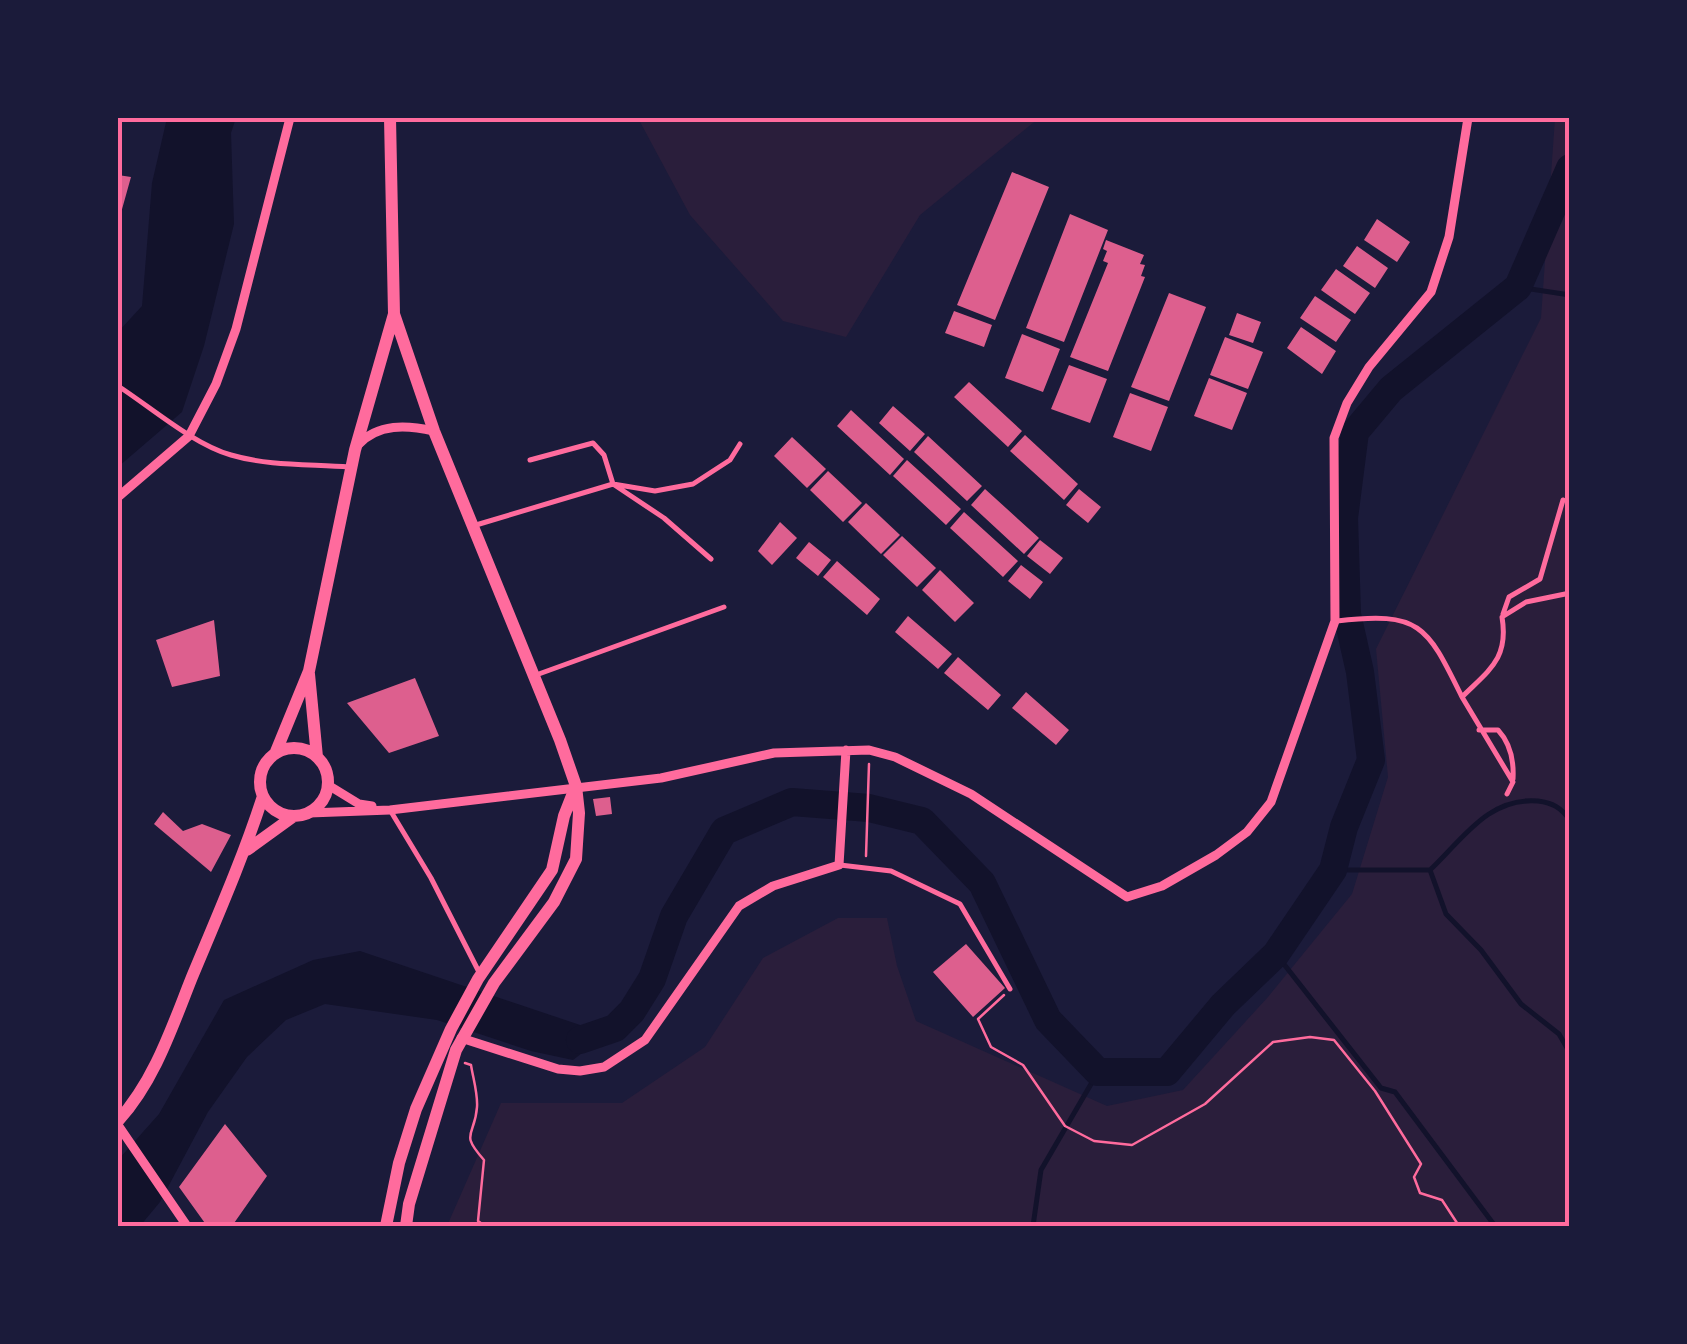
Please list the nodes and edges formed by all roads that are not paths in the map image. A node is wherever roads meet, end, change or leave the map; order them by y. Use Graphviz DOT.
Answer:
graph roads {
  1 [pos="290,118"];
  2 [pos="1468,118"];
  3 [pos="388,122"];
  4 [pos="394,314"];
  5 [pos="118,386"];
  6 [pos="434,431"];
  7 [pos="189,436"];
  8 [pos="740,444"];
  9 [pos="355,450"];
  10 [pos="530,460"];
  11 [pos="352,467"];
  12 [pos="612,484"];
  13 [pos="118,497"];
  14 [pos="1563,500"];
  15 [pos="474,526"];
  16 [pos="711,559"];
  17 [pos="1570,593"];
  18 [pos="724,608"];
  19 [pos="1502,617"];
  20 [pos="1336,621"];
  21 [pos="309,671"];
  22 [pos="533,676"];
  23 [pos="1462,698"];
  24 [pos="1479,730"];
  25 [pos="846,750"];
  26 [pos="275,754"];
  27 [pos="317,756"];
  28 [pos="1513,782"];
  29 [pos="328,785"];
  30 [pos="576,786"];
  31 [pos="1507,794"];
  32 [pos="263,796"];
  33 [pos="390,810"];
  34 [pos="309,813"];
  35 [pos="294,816"];
  36 [pos="245,852"];
  37 [pos="839,865"];
  38 [pos="480,978"];
  39 [pos="1010,989"];
  40 [pos="456,1034"];
  41 [pos="118,1123"];
  42 [pos="186,1226"];
  43 [pos="386,1226"];
  44 [pos="406,1226"];
  1 -- 7 [label="street"];
  2 -- 20 [label="street"];
  3 -- 4 [label="main road"];
  4 -- 6 [label="main road"];
  4 -- 9 [label="main road"];
  5 -- 7 [label="lane"];
  6 -- 9 [label="street"];
  6 -- 15 [label="main road"];
  7 -- 11 [label="lane"];
  7 -- 13 [label="street"];
  8 -- 12 [label="lane"];
  9 -- 11 [label="main road"];
  10 -- 12 [label="lane"];
  11 -- 21 [label="main road"];
  12 -- 15 [label="lane"];
  12 -- 16 [label="lane"];
  14 -- 19 [label="lane"];
  15 -- 22 [label="main road"];
  17 -- 19 [label="lane"];
  18 -- 22 [label="lane"];
  19 -- 23 [label="lane"];
  20 -- 23 [label="lane"];
  20 -- 25 [label="street"];
  21 -- 26 [label="main road"];
  21 -- 27 [label="main road"];
  22 -- 30 [label="main road"];
  23 -- 24 [label="lane"];
  24 -- 28 [label="lane"];
  24 -- 28 [label="lane"];
  25 -- 30 [label="street"];
  25 -- 37 [label="street"];
  26 -- 27 [label="main road"];
  26 -- 32 [label="main road"];
  27 -- 29 [label="main road"];
  28 -- 31 [label="lane"];
  29 -- 33 [label="street"];
  29 -- 34 [label="main road"];
  30 -- 33 [label="street"];
  30 -- 38 [label="main road"];
  30 -- 40 [label="main road"];
  32 -- 35 [label="main road"];
  32 -- 36 [label="main road"];
  33 -- 34 [label="street"];
  33 -- 38 [label="lane"];
  34 -- 35 [label="main road"];
  35 -- 36 [label="main road"];
  36 -- 41 [label="main road"];
  37 -- 39 [label="lane"];
  37 -- 40 [label="street"];
  38 -- 40 [label="main road"];
  40 -- 43 [label="main road"];
  40 -- 44 [label="main road"];
  41 -- 42 [label="street"];
}
